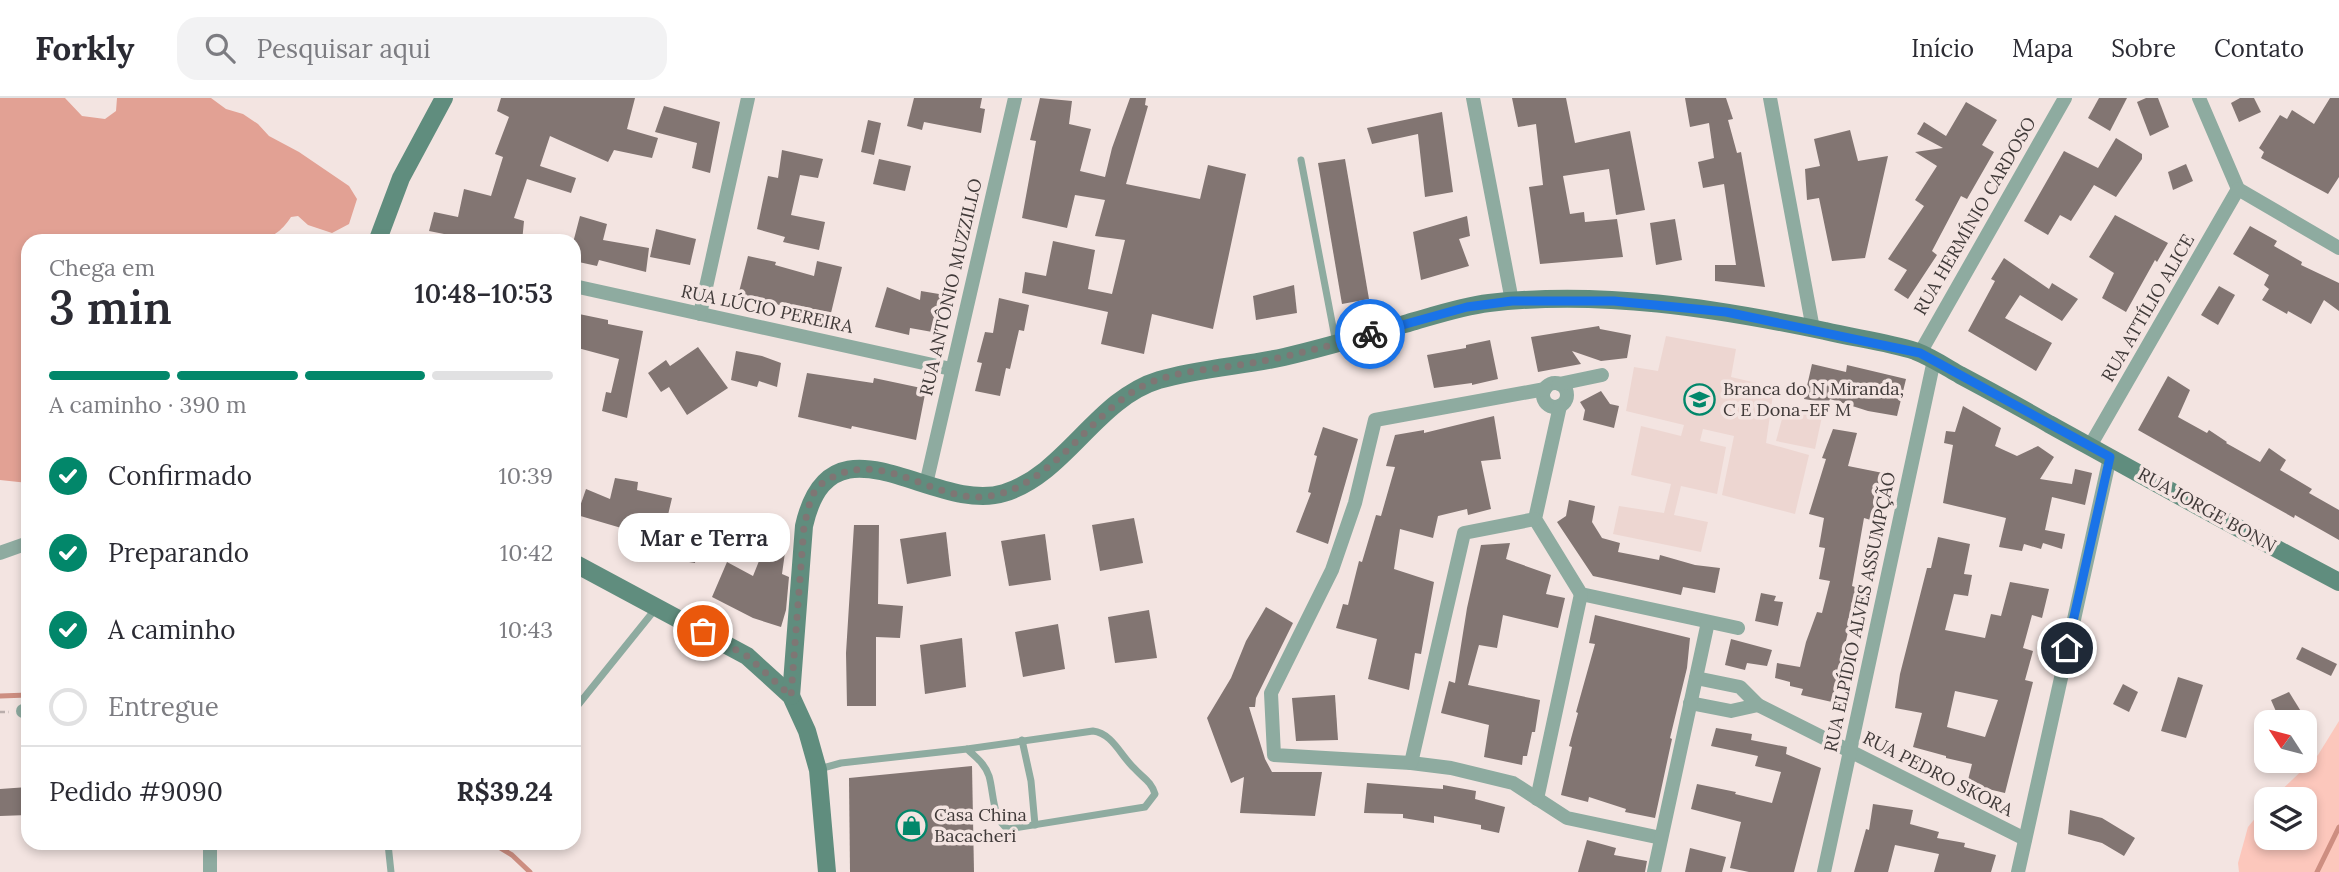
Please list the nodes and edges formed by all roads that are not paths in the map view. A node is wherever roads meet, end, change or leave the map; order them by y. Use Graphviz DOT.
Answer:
graph roads {
  1 [pos="444,98"];
  2 [pos="748,98"];
  3 [pos="1015,98"];
  4 [pos="1473,98"];
  5 [pos="1770,98"];
  6 [pos="2065,98"];
  7 [pos="2199,98"];
  8 [pos="1301,160"];
  9 [pos="2238,189"];
  10 [pos="380,234"];
  11 [pos="2339,248"];
  12 [pos="581,288"];
  13 [pos="1512,301"];
  14 [pos="700,314"];
  15 [pos="1813,329"];
  16 [pos="1336,344"];
  17 [pos="1927,356"];
  18 [pos="951,369"];
  19 [pos="1602,376"];
  20 [pos="1552,386"];
  21 [pos="2090,446"];
  22 [pos="2110,457"];
  23 [pos="926,484"];
  24 [pos="1535,519"];
  25 [pos="21,546"];
  26 [pos="0,554"];
  27 [pos="581,567"];
  28 [pos="2339,582"];
  29 [pos="1581,594"];
  30 [pos="657,606"];
  31 [pos="1708,622"];
  32 [pos="1738,628"];
  33 [pos="1696,678"];
  34 [pos="791,696"];
  35 [pos="581,701"];
  36 [pos="1690,703"];
  37 [pos="1758,705"];
  38 [pos="1022,740"];
  39 [pos="967,749"];
  40 [pos="1850,751"];
  41 [pos="1411,763"];
  42 [pos="818,770"];
  43 [pos="1537,799"];
  44 [pos="1035,825"];
  45 [pos="822,837"];
  46 [pos="1661,838"];
  47 [pos="2025,839"];
  48 [pos="210,850"];
  49 [pos="389,850"];
  50 [pos="210,872"];
  51 [pos="391,872"];
  52 [pos="817,872"];
  53 [pos="827,872"];
  54 [pos="1654,872"];
  55 [pos="1824,872"];
  56 [pos="2018,872"];
  1 -- 10 [label="street"];
  2 -- 14 [label="street"];
  3 -- 18 [label="street, RUA ANTÔNIO MUZZILLO"];
  4 -- 13 [label="street"];
  5 -- 15 [label="street"];
  6 -- 17 [label="street, RUA HERMÍNIO CARDOSO"];
  7 -- 9 [label="street"];
  8 -- 16 [label="lane"];
  9 -- 11 [label="street"];
  9 -- 21 [label="street, RUA ATTÍLIO ALICE"];
  12 -- 14 [label="street, RUA LÚCIO PEREIRA"];
  13 -- 15 [label="street, RUA JORGE BONN"];
  13 -- 16 [label="street, RUA JORGE BONN"];
  14 -- 18 [label="street, RUA LÚCIO PEREIRA"];
  15 -- 17 [label="street, RUA JORGE BONN"];
  16 -- 23 [label="street, RUA JORGE BONN"];
  17 -- 21 [label="street, RUA JORGE BONN"];
  17 -- 40 [label="street, RUA ELPÍDIO ALVES ASSUMPÇÃO"];
  18 -- 23 [label="street, RUA ANTÔNIO MUZZILLO"];
  19 -- 20 [label="street"];
  20 -- 24 [label="street"];
  20 -- 41 [label="street"];
  21 -- 22 [label="street, RUA JORGE BONN"];
  22 -- 28 [label="street, RUA JORGE BONN"];
  22 -- 47 [label="street"];
  23 -- 34 [label="street, RUA JORGE BONN"];
  24 -- 29 [label="street"];
  24 -- 41 [label="street"];
  25 -- 26 [label="street"];
  27 -- 30 [label="street"];
  29 -- 31 [label="street"];
  29 -- 43 [label="street"];
  30 -- 34 [label="street"];
  30 -- 35 [label="lane"];
  31 -- 32 [label="street"];
  31 -- 33 [label="street"];
  33 -- 36 [label="street"];
  33 -- 37 [label="street, RUA PEDRO SKORA"];
  34 -- 42 [label="street"];
  36 -- 37 [label="street"];
  36 -- 46 [label="street"];
  37 -- 40 [label="street, RUA PEDRO SKORA"];
  38 -- 39 [label="lane"];
  38 -- 44 [label="lane"];
  38 -- 44 [label="lane"];
  39 -- 42 [label="lane"];
  39 -- 44 [label="lane"];
  40 -- 47 [label="street, RUA PEDRO SKORA"];
  40 -- 55 [label="street, RUA ELPÍDIO ALVES ASSUMPÇÃO"];
  41 -- 43 [label="street"];
  42 -- 45 [label="street"];
  43 -- 46 [label="street"];
  45 -- 52 [label="street"];
  45 -- 53 [label="street"];
  46 -- 54 [label="street"];
  47 -- 56 [label="street"];
  48 -- 50 [label="street"];
  49 -- 51 [label="lane"];
}
